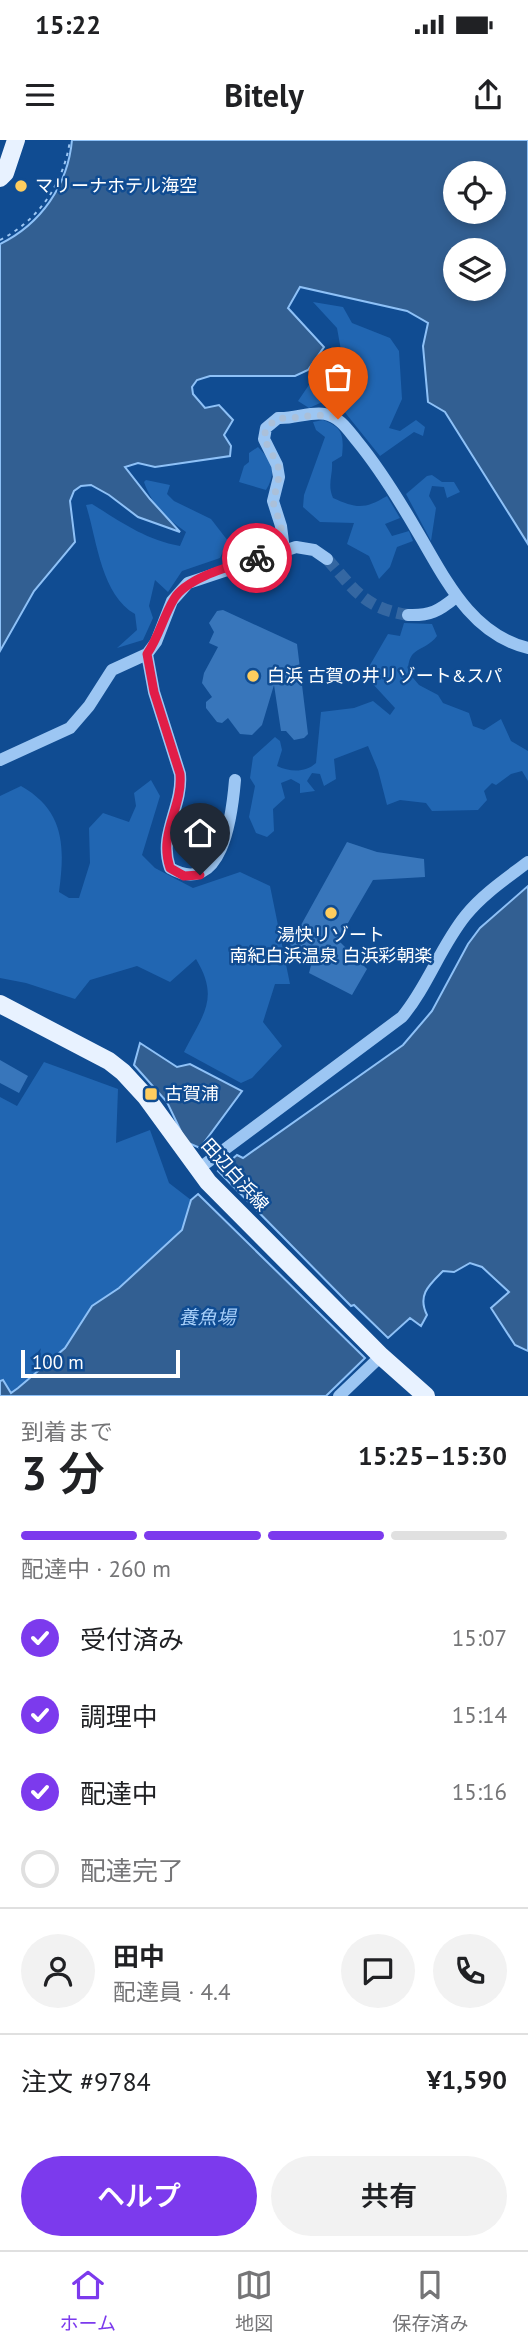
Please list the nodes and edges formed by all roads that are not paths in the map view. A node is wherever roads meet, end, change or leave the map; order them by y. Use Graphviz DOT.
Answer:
graph roads {
  1 [pos="16,140"];
  2 [pos="0,178"];
  3 [pos="284,550"];
  4 [pos="327,559"];
  5 [pos="456,597"];
  6 [pos="408,615"];
  7 [pos="528,648"];
  8 [pos="147,654"];
  9 [pos="0,760"];
  10 [pos="235,780"];
  11 [pos="528,862"];
  12 [pos="0,1004"];
  13 [pos="197,1170"];
  14 [pos="381,1356"];
  15 [pos="339,1396"];
  16 [pos="426,1396"];
  1 -- 2 [label="main road"];
  3 -- 4 [label="street"];
  3 -- 5 [label="street"];
  3 -- 8 [label="street"];
  5 -- 6 [label="street"];
  5 -- 7 [label="street"];
  8 -- 9 [label="street"];
  8 -- 10 [label="street"];
  11 -- 13 [label="street"];
  12 -- 13 [label="main road, 田辺白浜線"];
  13 -- 14 [label="main road, 田辺白浜線"];
  14 -- 15 [label="street"];
  14 -- 16 [label="main road, 田辺白浜線"];
}
